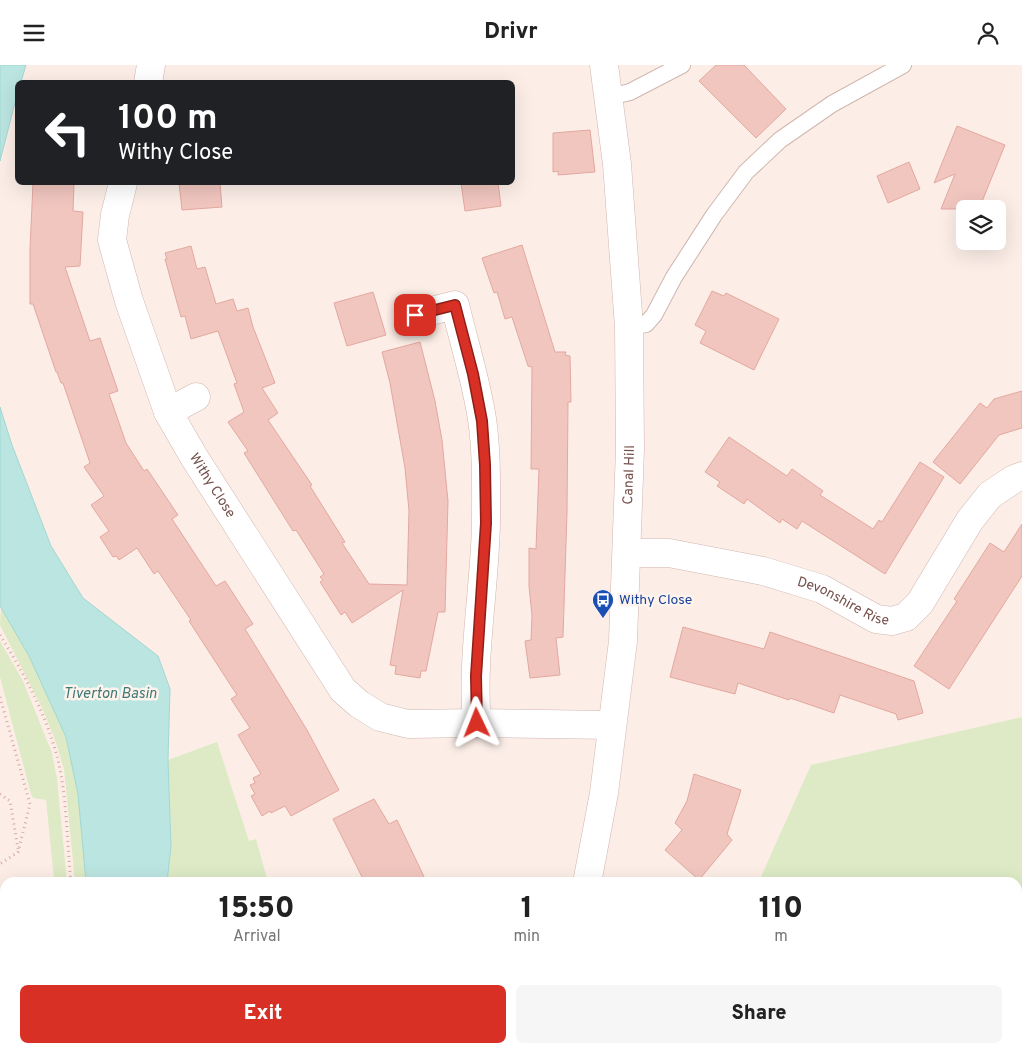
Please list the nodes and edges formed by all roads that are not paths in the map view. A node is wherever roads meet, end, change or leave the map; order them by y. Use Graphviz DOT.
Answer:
graph roads {
  1 [pos="151,65"];
  2 [pos="604,65"];
  3 [pos="682,65"];
  4 [pos="904,65"];
  5 [pos="148,80"];
  6 [pos="609,97"];
  7 [pos="123,185"];
  8 [pos="415,315"];
  9 [pos="629,327"];
  10 [pos="196,397"];
  11 [pos="168,412"];
  12 [pos="1022,476"];
  13 [pos="627,553"];
  14 [pos="477,723"];
  15 [pos="612,725"];
  16 [pos="588,877"];
  1 -- 5 [label="street"];
  2 -- 6 [label="street, Canal Hill"];
  3 -- 6 [label="lane"];
  4 -- 9 [label="lane"];
  6 -- 9 [label="street, Canal Hill"];
  7 -- 11 [label="street, Withy Close"];
  8 -- 14 [label="street"];
  9 -- 13 [label="street, Canal Hill"];
  10 -- 11 [label="street"];
  11 -- 14 [label="street, Withy Close"];
  12 -- 13 [label="street, Devonshire Rise"];
  13 -- 15 [label="street, Canal Hill"];
  14 -- 15 [label="street, Withy Close"];
  15 -- 16 [label="street, Canal Hill"];
}
